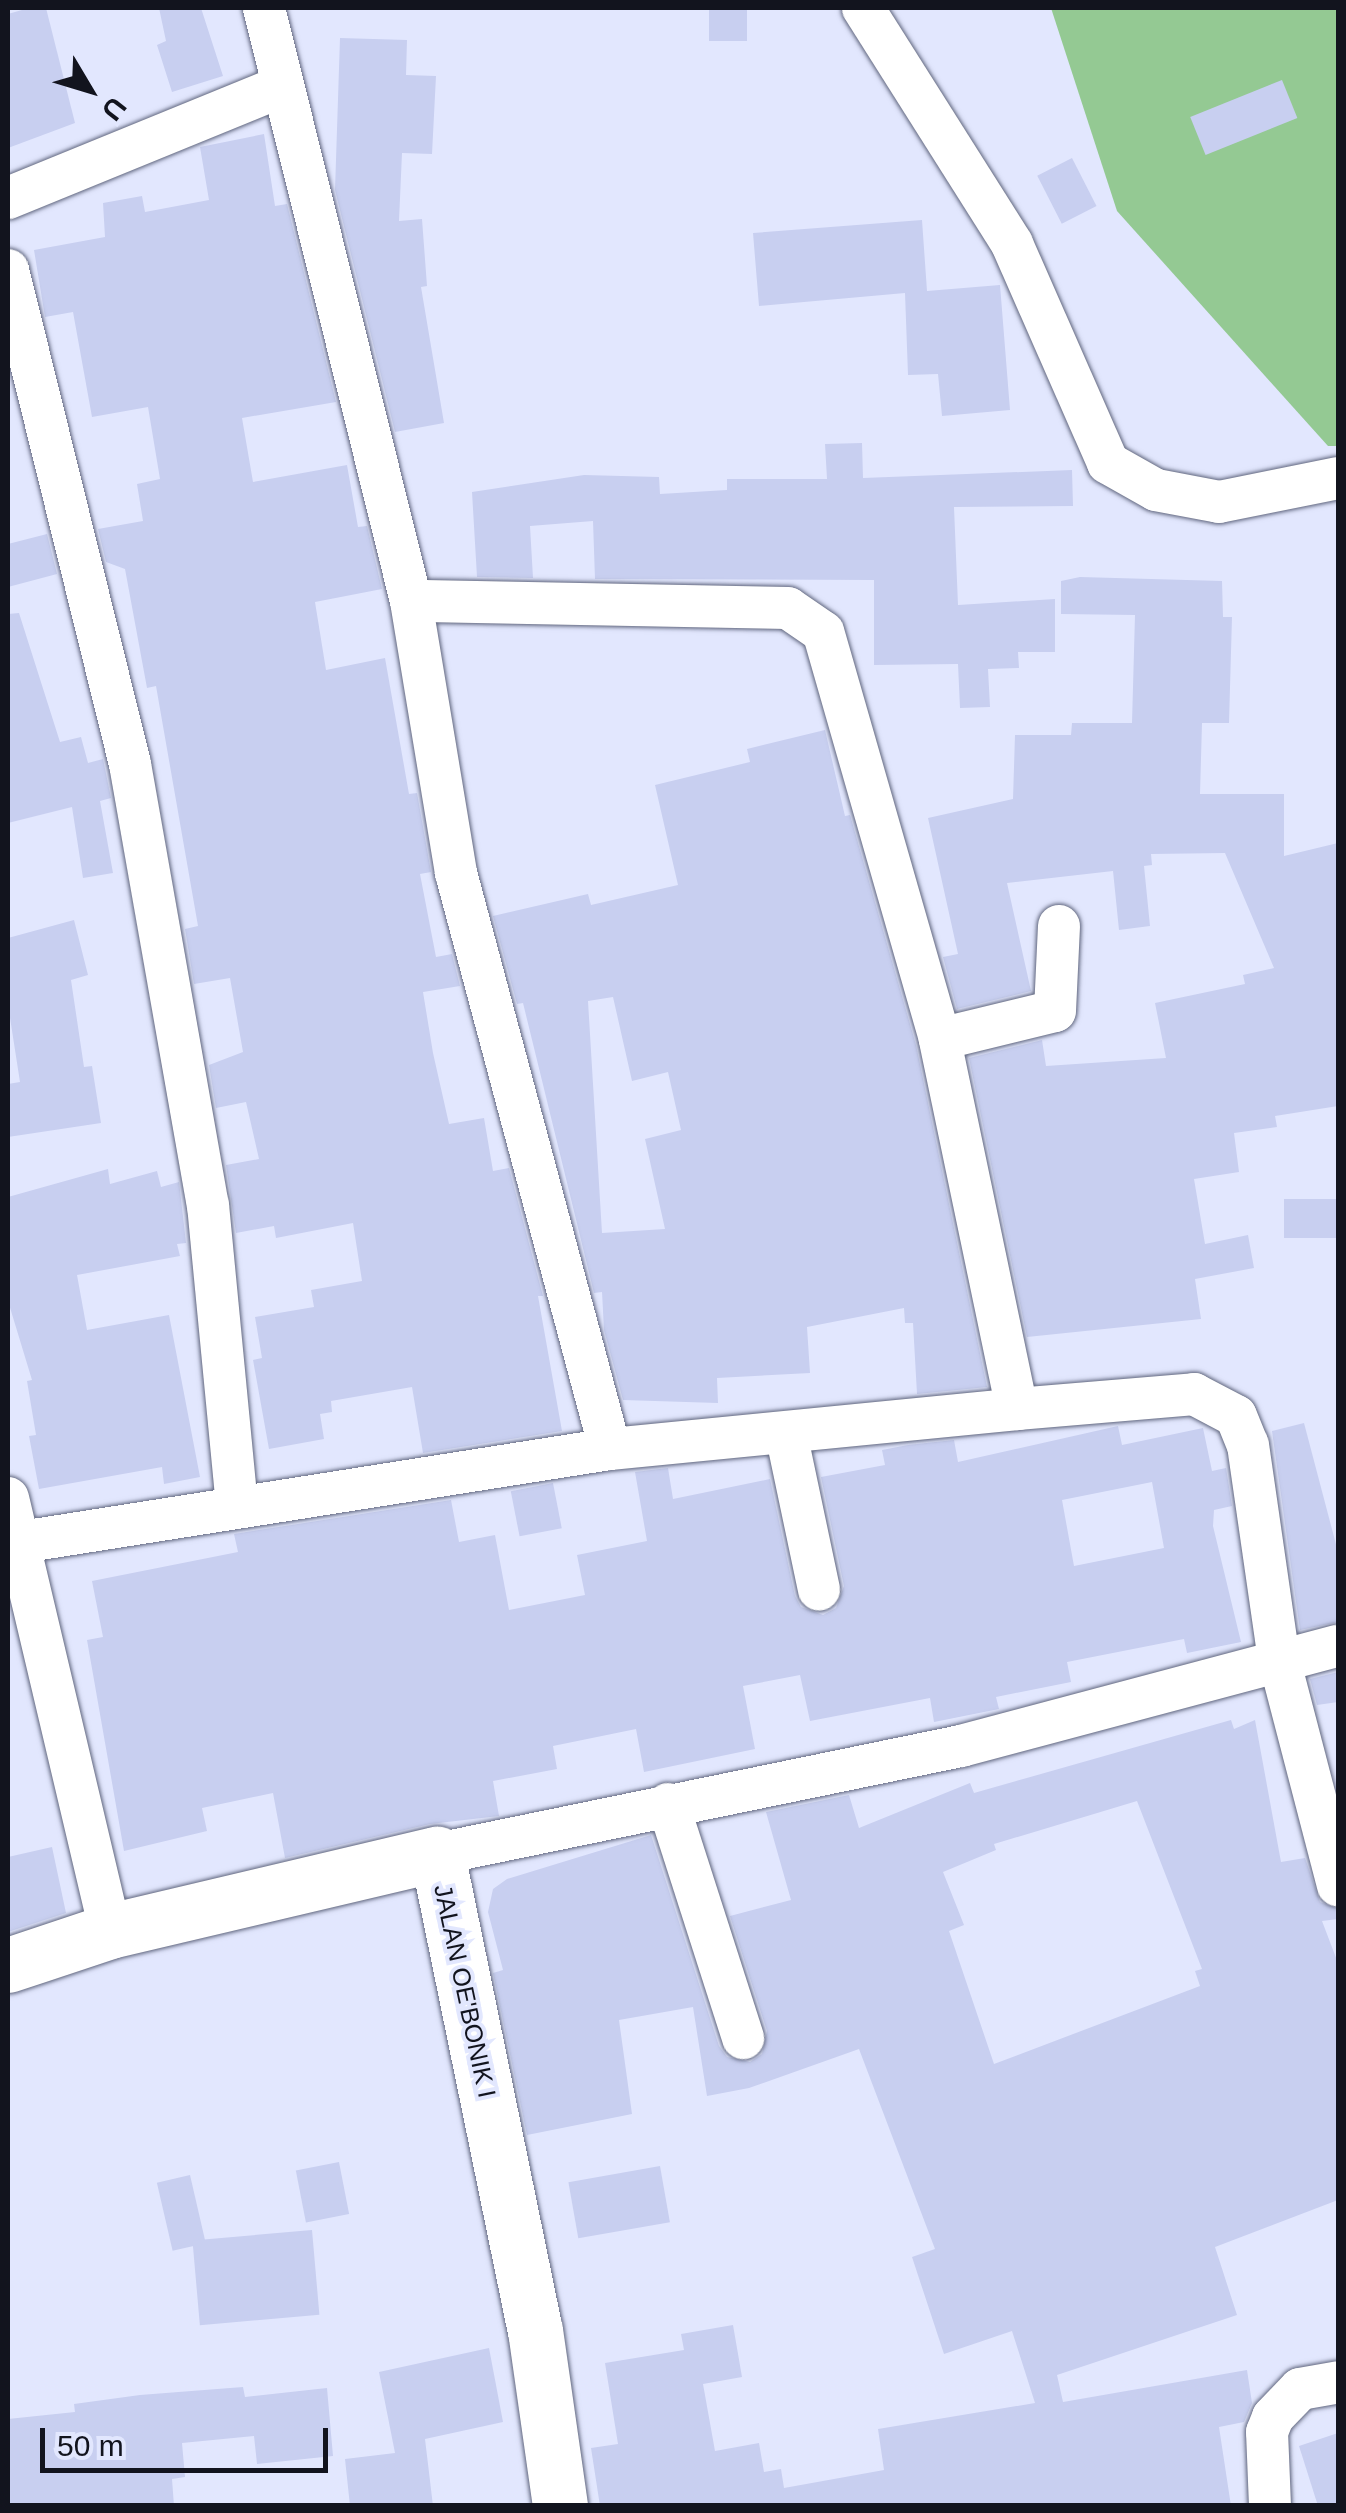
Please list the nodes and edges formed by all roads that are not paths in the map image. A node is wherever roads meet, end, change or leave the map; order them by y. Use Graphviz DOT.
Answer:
graph roads {
  1 [pos="264,8"];
  2 [pos="862,8"];
  3 [pos="280,87"];
  4 [pos="8,198"];
  5 [pos="8,270"];
  6 [pos="1338,478"];
  7 [pos="411,601"];
  8 [pos="1058,926"];
  9 [pos="940,1039"];
  10 [pos="1017,1409"];
  11 [pos="786,1433"];
  12 [pos="610,1450"];
  13 [pos="8,1498"];
  14 [pos="237,1506"];
  15 [pos="16,1543"];
  16 [pos="819,1590"];
  17 [pos="1338,1646"];
  18 [pos="1279,1659"];
  19 [pos="668,1804"];
  20 [pos="437,1854"];
  21 [pos="1338,1885"];
  22 [pos="110,1931"];
  23 [pos="8,1965"];
  24 [pos="743,2038"];
  25 [pos="1338,2382"];
  26 [pos="560,2506"];
  27 [pos="1270,2506"];
  1 -- 3 [label="street"];
  2 -- 6 [label="street"];
  3 -- 4 [label="street"];
  3 -- 7 [label="street"];
  5 -- 14 [label="street"];
  7 -- 9 [label="street"];
  7 -- 12 [label="street"];
  8 -- 9 [label="street"];
  9 -- 10 [label="street"];
  10 -- 11 [label="street"];
  10 -- 18 [label="street"];
  11 -- 12 [label="street"];
  11 -- 16 [label="street"];
  12 -- 14 [label="street"];
  13 -- 15 [label="street"];
  14 -- 15 [label="street"];
  15 -- 22 [label="street"];
  17 -- 18 [label="street"];
  18 -- 19 [label="street"];
  18 -- 21 [label="street"];
  19 -- 20 [label="street"];
  19 -- 24 [label="street"];
  20 -- 22 [label="street, JALAN OE'BONIK I"];
  20 -- 26 [label="street, JALAN OE'BONIK I"];
  22 -- 23 [label="street, JALAN OE'BONIK I"];
  25 -- 27 [label="street"];
}
